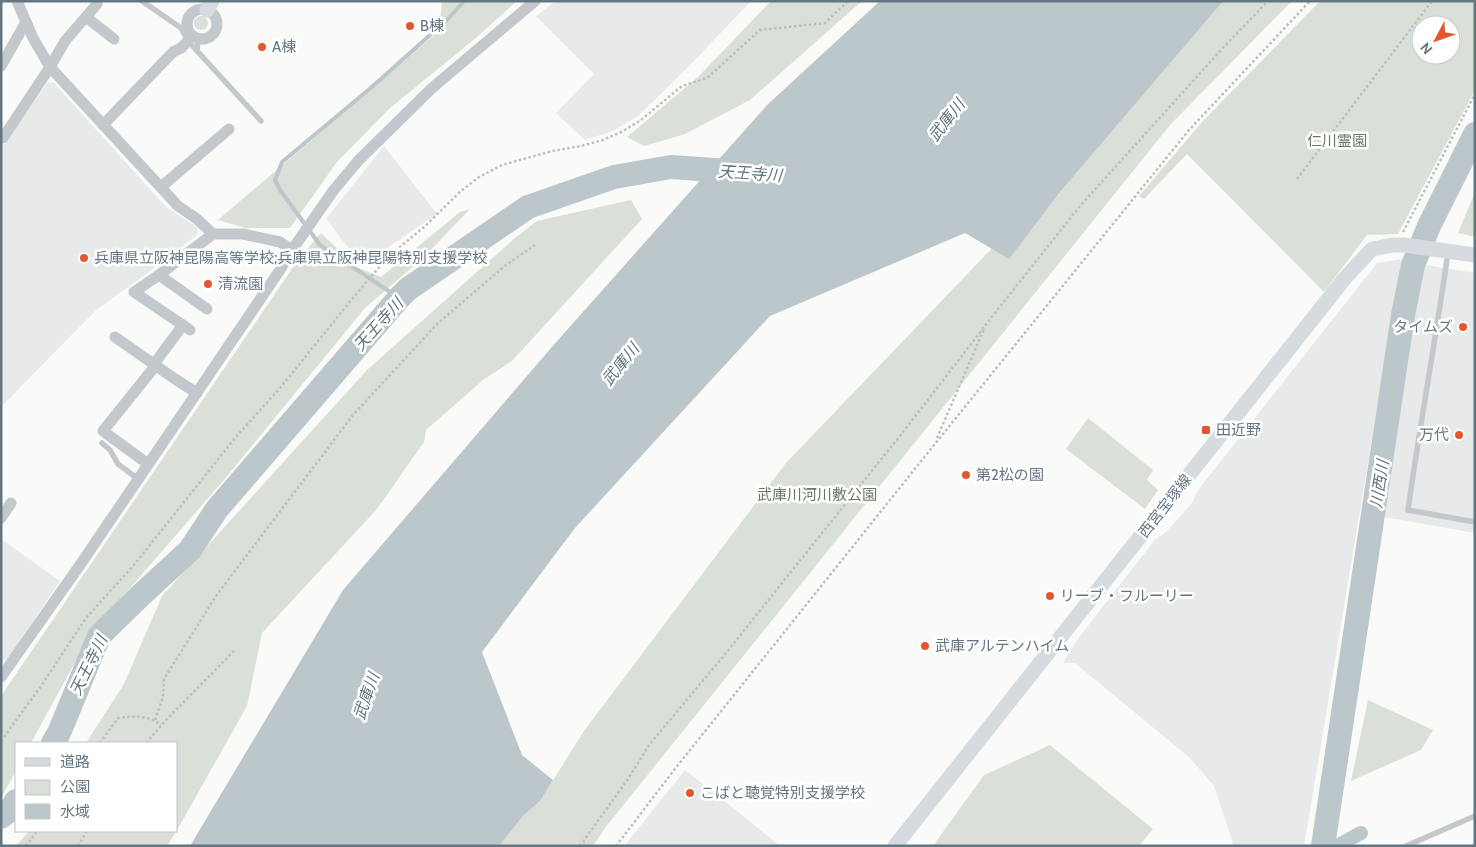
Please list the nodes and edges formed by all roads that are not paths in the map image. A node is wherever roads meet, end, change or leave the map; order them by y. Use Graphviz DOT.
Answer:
graph roads {
  1 [pos="17,1"];
  2 [pos="142,1"];
  3 [pos="535,1"];
  4 [pos="97,4"];
  5 [pos="210,5"];
  6 [pos="86,17"];
  7 [pos="26,22"];
  8 [pos="114,39"];
  9 [pos="193,40"];
  10 [pos="197,51"];
  11 [pos="1,66"];
  12 [pos="50,67"];
  13 [pos="261,122"];
  14 [pos="103,125"];
  15 [pos="229,129"];
  16 [pos="1,138"];
  17 [pos="161,187"];
  18 [pos="213,234"];
  19 [pos="292,250"];
  20 [pos="1448,252"];
  21 [pos="1475,255"];
  22 [pos="159,275"];
  23 [pos="207,309"];
  24 [pos="115,337"];
  25 [pos="155,365"];
  26 [pos="197,393"];
  27 [pos="102,443"];
  28 [pos="148,464"];
  29 [pos="138,479"];
  30 [pos="11,503"];
  31 [pos="1,518"];
  32 [pos="1475,522"];
  33 [pos="1,677"];
  34 [pos="1475,816"];
  35 [pos="895,846"];
  36 [pos="1406,846"];
  1 -- 7 [label="street"];
  2 -- 9 [label="lane"];
  3 -- 19 [label="street"];
  4 -- 6 [label="street"];
  5 -- 9 [label="street"];
  5 -- 9 [label="street"];
  6 -- 8 [label="street"];
  6 -- 12 [label="street"];
  7 -- 11 [label="street"];
  7 -- 12 [label="street"];
  9 -- 10 [label="lane"];
  9 -- 10 [label="lane"];
  9 -- 14 [label="street"];
  10 -- 13 [label="lane"];
  12 -- 14 [label="street"];
  12 -- 16 [label="street"];
  14 -- 17 [label="street"];
  15 -- 17 [label="street"];
  17 -- 18 [label="street"];
  18 -- 19 [label="street"];
  18 -- 22 [label="street"];
  19 -- 26 [label="street"];
  20 -- 21 [label="main road, 西宮宝塚線"];
  20 -- 32 [label="lane"];
  20 -- 35 [label="main road, 西宮宝塚線"];
  22 -- 23 [label="street"];
  22 -- 25 [label="street"];
  24 -- 25 [label="street"];
  25 -- 26 [label="street"];
  25 -- 28 [label="street"];
  26 -- 28 [label="street"];
  27 -- 29 [label="lane"];
  28 -- 29 [label="street"];
  29 -- 33 [label="street"];
  30 -- 31 [label="street"];
  34 -- 36 [label="lane"];
}
